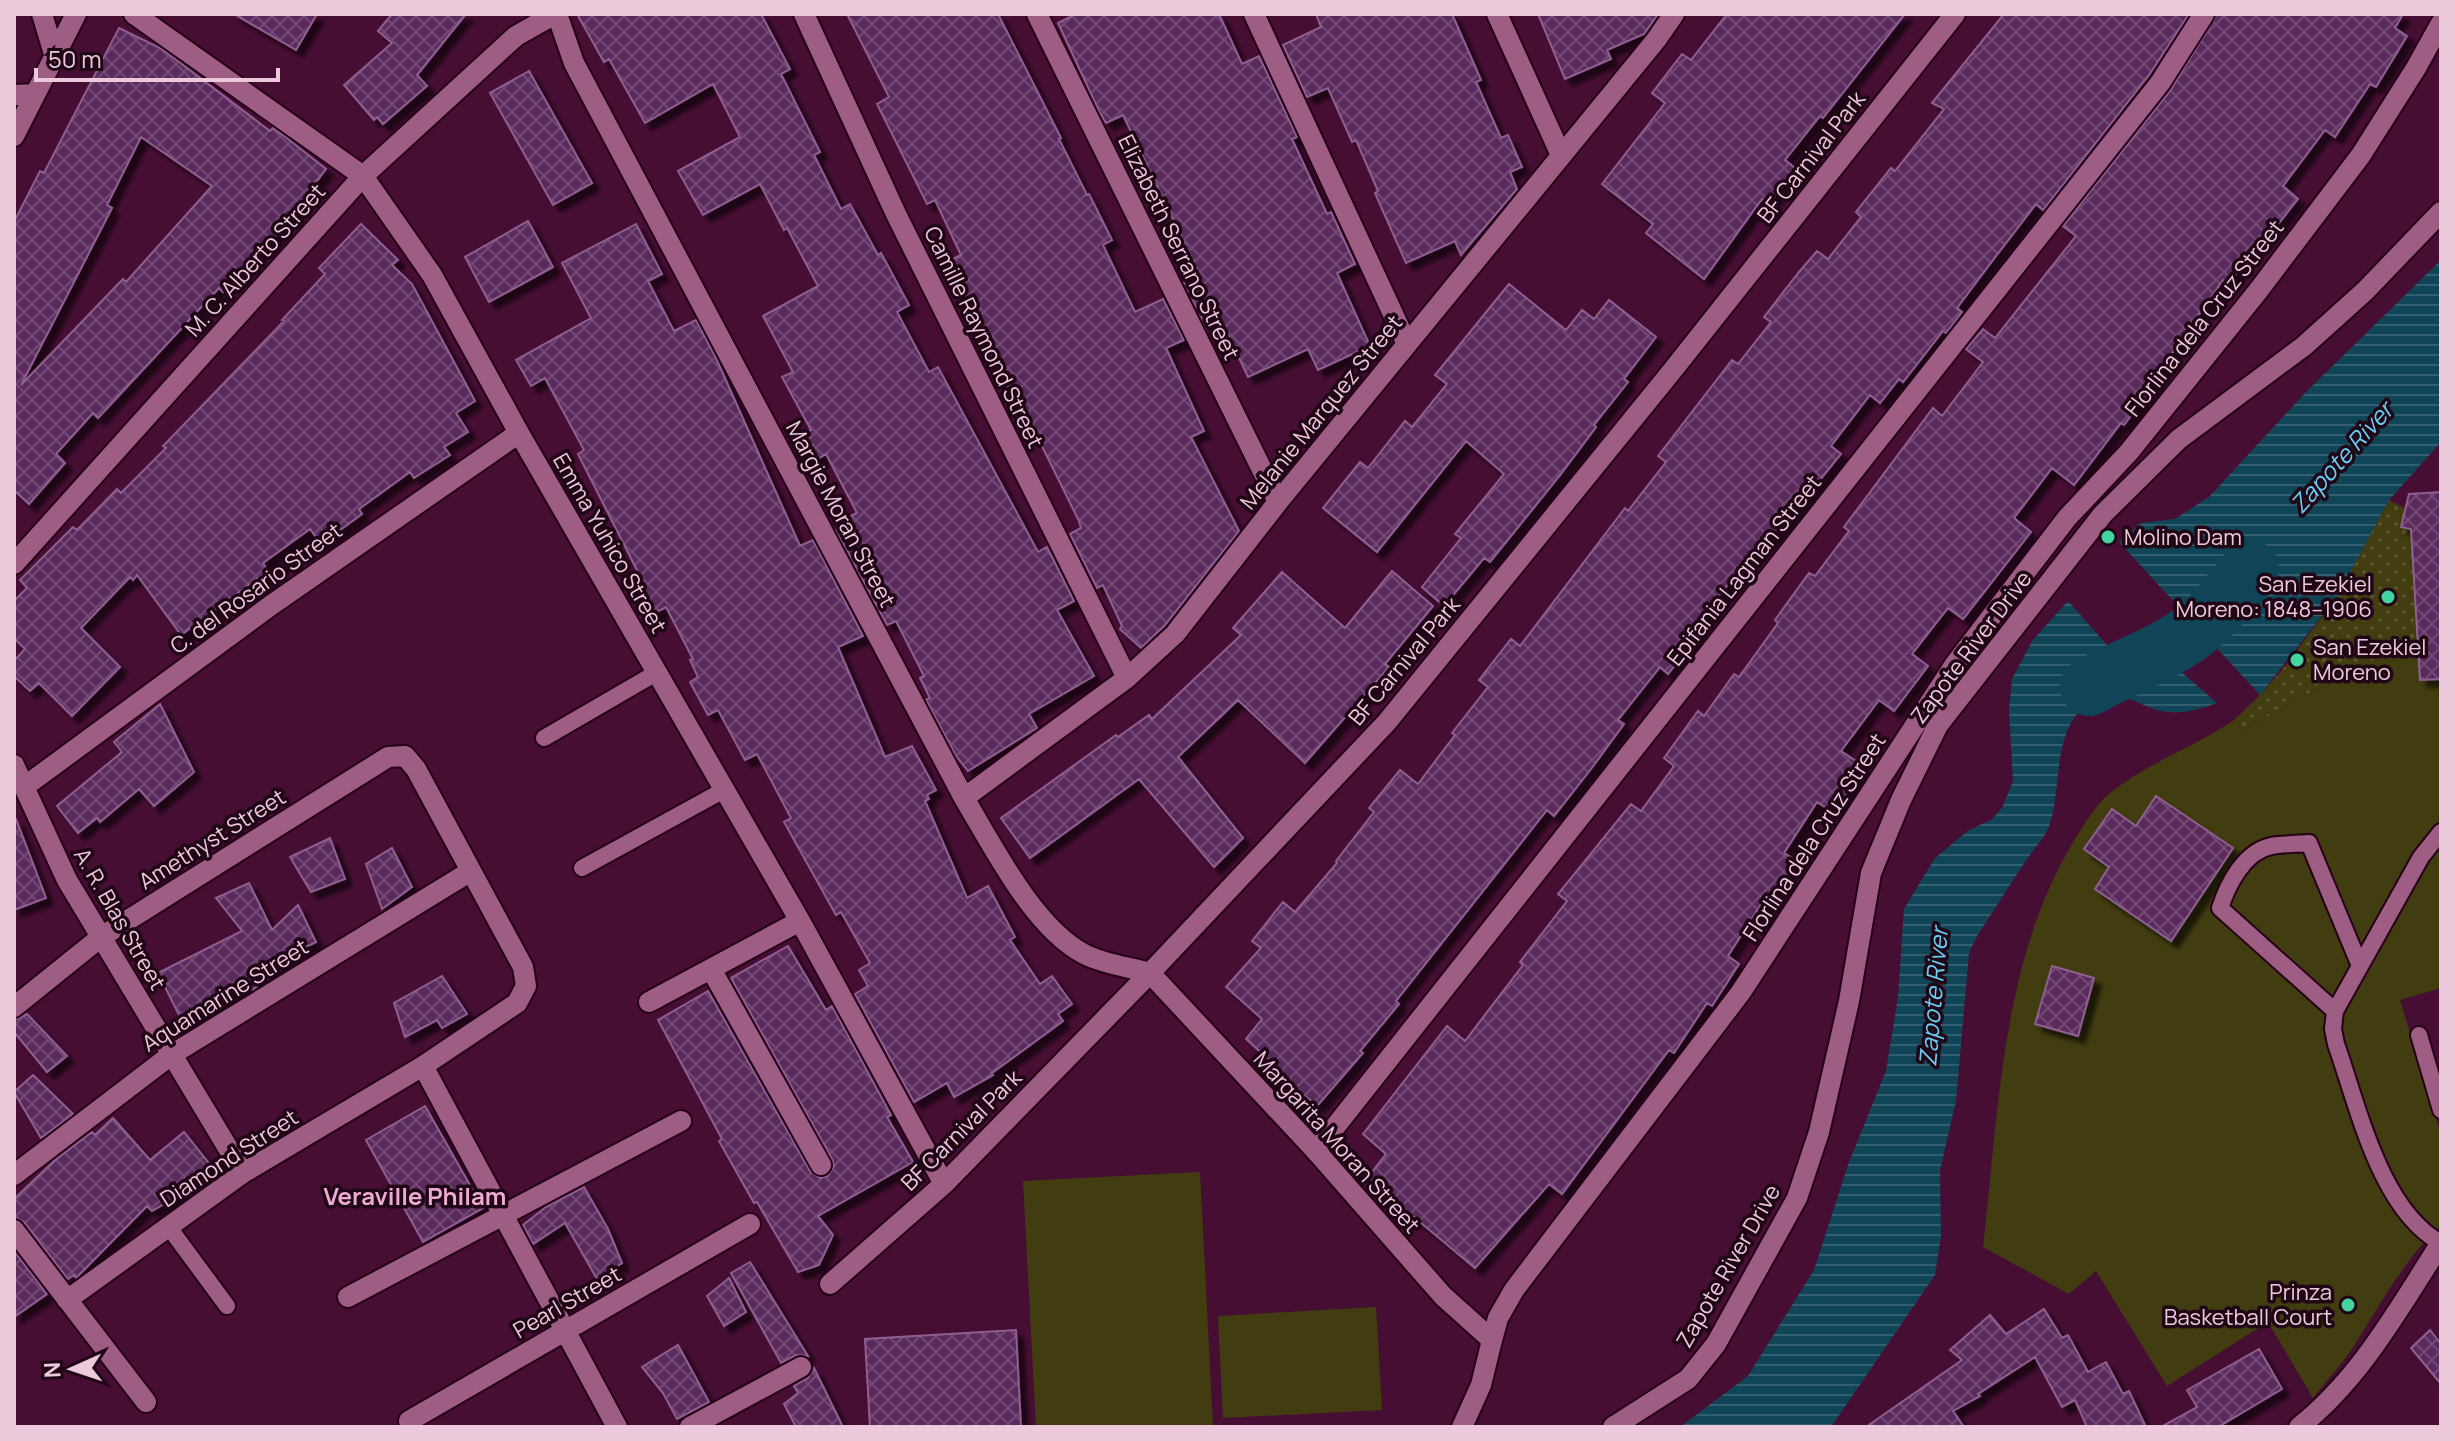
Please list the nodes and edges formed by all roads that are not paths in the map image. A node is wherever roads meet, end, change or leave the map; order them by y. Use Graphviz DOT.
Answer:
graph roads {
  1 [pos="42,14"];
  2 [pos="76,14"];
  3 [pos="134,14"];
  4 [pos="556,14"];
  5 [pos="804,14"];
  6 [pos="1037,14"];
  7 [pos="1254,14"];
  8 [pos="1497,14"];
  9 [pos="1674,14"];
  10 [pos="1955,14"];
  11 [pos="2204,14"];
  12 [pos="2441,23"];
  13 [pos="54,54"];
  14 [pos="24,94"];
  15 [pos="14,136"];
  16 [pos="1561,155"];
  17 [pos="363,176"];
  18 [pos="2441,212"];
  19 [pos="1407,344"];
  20 [pos="519,433"];
  21 [pos="1278,502"];
  22 [pos="14,564"];
  23 [pos="656,673"];
  24 [pos="1127,678"];
  25 [pos="544,738"];
  26 [pos="14,765"];
  27 [pos="24,787"];
  28 [pos="724,790"];
  29 [pos="964,798"];
  30 [pos="2441,832"];
  31 [pos="582,868"];
  32 [pos="471,871"];
  33 [pos="800,921"];
  34 [pos="101,937"];
  35 [pos="2360,966"];
  36 [pos="711,969"];
  37 [pos="1150,973"];
  38 [pos="649,1002"];
  39 [pos="14,1007"];
  40 [pos="2335,1011"];
  41 [pos="2419,1035"];
  42 [pos="171,1055"];
  43 [pos="423,1066"];
  44 [pos="2441,1110"];
  45 [pos="681,1121"];
  46 [pos="1316,1151"];
  47 [pos="821,1165"];
  48 [pos="243,1173"];
  49 [pos="14,1175"];
  50 [pos="944,1184"];
  51 [pos="503,1215"];
  52 [pos="750,1224"];
  53 [pos="168,1226"];
  54 [pos="14,1230"];
  55 [pos="2441,1243"];
  56 [pos="830,1284"];
  57 [pos="348,1297"];
  58 [pos="67,1300"];
  59 [pos="227,1306"];
  60 [pos="565,1330"];
  61 [pos="1492,1340"];
  62 [pos="801,1367"];
  63 [pos="146,1402"];
  64 [pos="409,1421"];
  65 [pos="617,1427"];
  66 [pos="690,1427"];
  67 [pos="1462,1427"];
  68 [pos="1613,1427"];
  69 [pos="2299,1427"];
  1 -- 13 [label="street"];
  2 -- 13 [label="street"];
  3 -- 17 [label="street, Emma Yuhico Street"];
  4 -- 17 [label="street, M. C. Alberto Street"];
  4 -- 29 [label="street, Margie Moran Street"];
  5 -- 24 [label="street, Camille Raymond Street"];
  6 -- 21 [label="street, Elizabeth Serrano Street"];
  7 -- 19 [label="street"];
  8 -- 16 [label="street"];
  9 -- 16 [label="street, Melanie Marquez Street"];
  10 -- 37 [label="street, BF Carnival Park"];
  11 -- 46 [label="street, Epifania Lagman Street"];
  12 -- 61 [label="street, Florlina dela Cruz Street"];
  13 -- 14 [label="street"];
  14 -- 15 [label="street"];
  16 -- 19 [label="street, Melanie Marquez Street"];
  17 -- 20 [label="street, Emma Yuhico Street"];
  17 -- 22 [label="street, M. C. Alberto Street"];
  18 -- 68 [label="street, Zapote River Drive"];
  19 -- 21 [label="street, Melanie Marquez Street"];
  20 -- 23 [label="street, Emma Yuhico Street"];
  20 -- 27 [label="street, C. del Rosario Street"];
  21 -- 24 [label="street, Melanie Marquez Street"];
  23 -- 25 [label="lane"];
  23 -- 28 [label="street, Emma Yuhico Street"];
  24 -- 29 [label="street, Melanie Marquez Street"];
  26 -- 27 [label="street, A. R. Blas Street"];
  27 -- 34 [label="street, A. R. Blas Street"];
  28 -- 31 [label="lane"];
  28 -- 33 [label="street, Emma Yuhico Street"];
  29 -- 37 [label="street, Margie Moran Street"];
  30 -- 35 [label="lane"];
  32 -- 34 [label="street, Amethyst Street"];
  32 -- 42 [label="street, Aquamarine Street"];
  32 -- 43 [label="street, Diamond Street"];
  33 -- 36 [label="street"];
  33 -- 50 [label="street, Emma Yuhico Street"];
  34 -- 39 [label="street, Amethyst Street"];
  34 -- 42 [label="street, A. R. Blas Street"];
  35 -- 40 [label="lane"];
  35 -- 40 [label="lane"];
  36 -- 38 [label="street"];
  36 -- 47 [label="street"];
  37 -- 46 [label="street, Margarita Moran Street"];
  37 -- 50 [label="street, BF Carnival Park"];
  40 -- 55 [label="lane"];
  41 -- 44 [label="lane"];
  42 -- 48 [label="street, A. R. Blas Street"];
  42 -- 49 [label="street, Aquamarine Street"];
  43 -- 48 [label="street, Diamond Street"];
  43 -- 51 [label="street"];
  45 -- 51 [label="street"];
  46 -- 61 [label="street, Margarita Moran Street"];
  48 -- 53 [label="street, Diamond Street"];
  50 -- 56 [label="street, BF Carnival Park"];
  51 -- 57 [label="street"];
  51 -- 60 [label="street"];
  52 -- 60 [label="street, Pearl Street"];
  53 -- 58 [label="street, Diamond Street"];
  53 -- 59 [label="lane"];
  54 -- 58 [label="street"];
  55 -- 69 [label="street"];
  58 -- 63 [label="street"];
  60 -- 64 [label="street, Pearl Street"];
  60 -- 65 [label="street"];
  61 -- 67 [label="street, Florlina dela Cruz Street"];
  62 -- 66 [label="street"];
}
